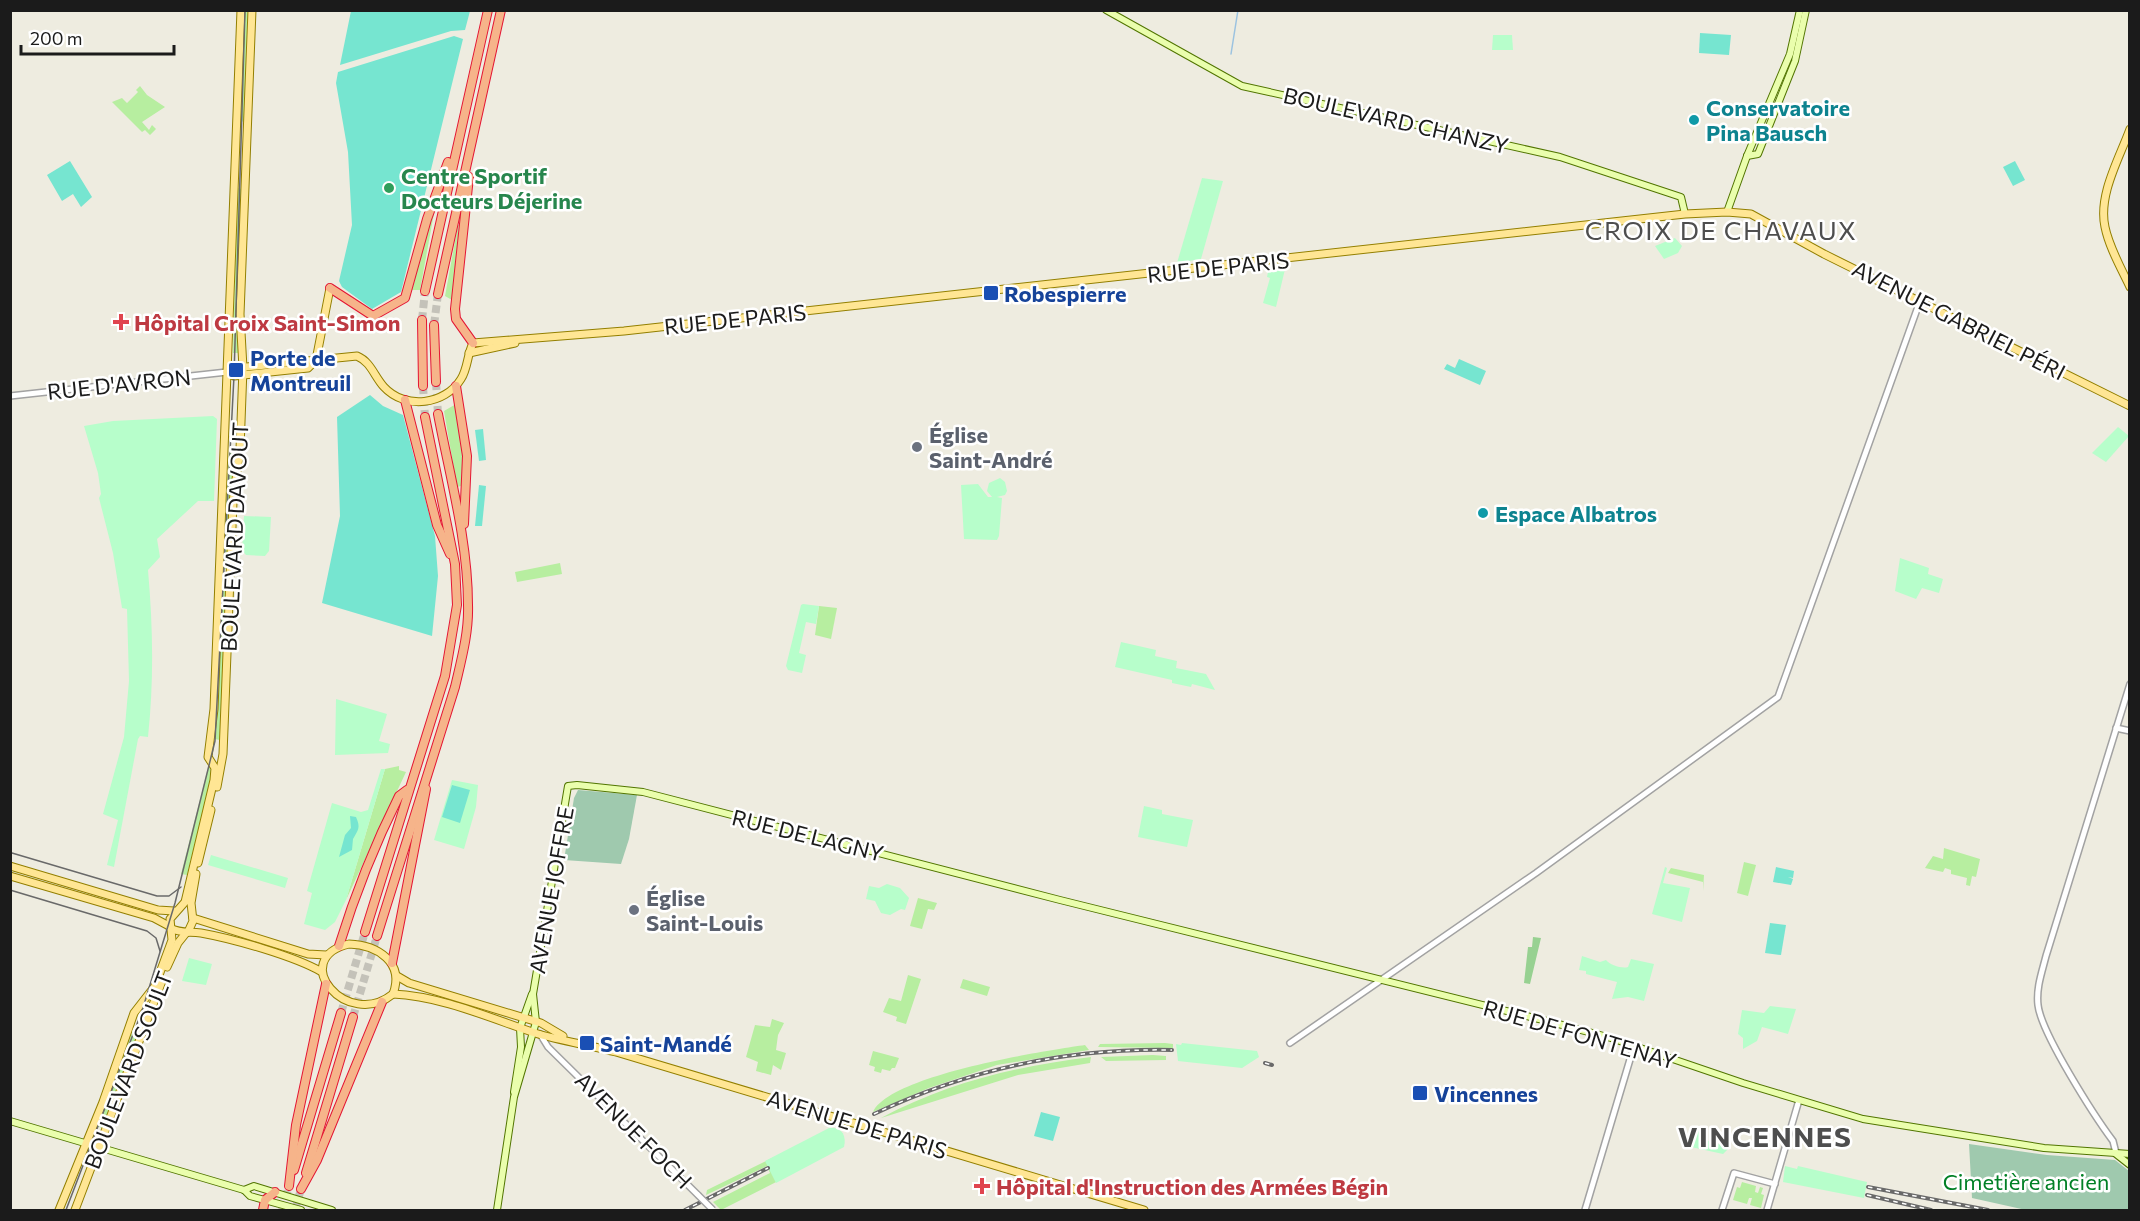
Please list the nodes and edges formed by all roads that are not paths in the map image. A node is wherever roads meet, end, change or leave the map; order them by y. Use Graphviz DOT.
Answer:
graph roads {
  1 [pos="241,10"];
  2 [pos="252,10"];
  3 [pos="488,10"];
  4 [pos="501,10"];
  5 [pos="1106,10"];
  6 [pos="1800,10"];
  7 [pos="1806,10"];
  8 [pos="479,115"];
  9 [pos="2130,129"];
  10 [pos="459,133"];
  11 [pos="1747,156"];
  12 [pos="1727,212"];
  13 [pos="1685,214"];
  14 [pos="2130,287"];
  15 [pos="330,288"];
  16 [pos="425,291"];
  17 [pos="438,294"];
  18 [pos="1920,301"];
  19 [pos="422,320"];
  20 [pos="434,325"];
  21 [pos="507,343"];
  22 [pos="473,344"];
  23 [pos="469,353"];
  24 [pos="316,360"];
  25 [pos="243,371"];
  26 [pos="227,372"];
  27 [pos="435,382"];
  28 [pos="423,386"];
  29 [pos="456,386"];
  30 [pos="10,396"];
  31 [pos="405,400"];
  32 [pos="2130,406"];
  33 [pos="438,414"];
  34 [pos="425,417"];
  35 [pos="463,541"];
  36 [pos="455,564"];
  37 [pos="2130,684"];
  38 [pos="2116,728"];
  39 [pos="2130,731"];
  40 [pos="431,758"];
  41 [pos="568,786"];
  42 [pos="407,790"];
  43 [pos="10,866"];
  44 [pos="10,876"];
  45 [pos="1046,896"];
  46 [pos="175,911"];
  47 [pos="193,917"];
  48 [pos="170,927"];
  49 [pos="365,932"];
  50 [pos="187,933"];
  51 [pos="377,936"];
  52 [pos="339,946"];
  53 [pos="326,955"];
  54 [pos="392,963"];
  55 [pos="322,972"];
  56 [pos="397,976"];
  57 [pos="1381,980"];
  58 [pos="326,984"];
  59 [pos="393,994"];
  60 [pos="533,994"];
  61 [pos="382,1002"];
  62 [pos="341,1014"];
  63 [pos="353,1017"];
  64 [pos="522,1017"];
  65 [pos="536,1022"];
  66 [pos="520,1028"];
  67 [pos="537,1033"];
  68 [pos="552,1033"];
  69 [pos="1290,1043"];
  70 [pos="1635,1046"];
  71 [pos="553,1051"];
  72 [pos="514,1097"];
  73 [pos="1799,1100"];
  74 [pos="10,1121"];
  75 [pos="2112,1140"];
  76 [pos="86,1143"];
  77 [pos="100,1147"];
  78 [pos="2104,1152"];
  79 [pos="2116,1153"];
  80 [pos="2130,1154"];
  81 [pos="2130,1165"];
  82 [pos="1775,1185"];
  83 [pos="244,1190"];
  84 [pos="275,1192"];
  85 [pos="265,1200"];
  86 [pos="59,1210"];
  87 [pos="75,1210"];
  88 [pos="263,1210"];
  89 [pos="301,1210"];
  90 [pos="332,1210"];
  91 [pos="497,1210"];
  92 [pos="713,1210"];
  93 [pos="1144,1210"];
  94 [pos="1585,1210"];
  95 [pos="1722,1210"];
  96 [pos="1767,1210"];
  1 -- 26 [label="main road, BOULEVARD DAVOUT"];
  2 -- 25 [label="main road, BOULEVARD DAVOUT"];
  3 -- 10 [label="highway"];
  4 -- 8 [label="highway"];
  5 -- 13 [label="main road, BOULEVARD CHANZY"];
  6 -- 11 [label="main road"];
  7 -- 11 [label="main road"];
  8 -- 17 [label="highway"];
  8 -- 22 [label="highway"];
  9 -- 14 [label="main road"];
  10 -- 15 [label="highway"];
  10 -- 16 [label="highway"];
  11 -- 12 [label="main road"];
  12 -- 13 [label="main road, RUE DE PARIS"];
  12 -- 18 [label="main road, AVENUE GABRIEL PÉRI"];
  13 -- 21 [label="main road, RUE DE PARIS"];
  15 -- 24 [label="main road"];
  18 -- 32 [label="main road, AVENUE GABRIEL PÉRI"];
  18 -- 57 [label="street"];
  19 -- 28 [label="highway"];
  20 -- 27 [label="highway"];
  21 -- 22 [label="main road"];
  21 -- 23 [label="main road"];
  22 -- 23 [label="main road"];
  23 -- 29 [label="main road"];
  24 -- 25 [label="main road"];
  24 -- 31 [label="main road"];
  25 -- 26 [label="main road"];
  25 -- 47 [label="main road, BOULEVARD DAVOUT"];
  26 -- 30 [label="street, RUE D'AVRON"];
  26 -- 46 [label="main road, BOULEVARD DAVOUT"];
  29 -- 31 [label="main road"];
  29 -- 35 [label="highway"];
  31 -- 36 [label="highway"];
  33 -- 35 [label="highway"];
  34 -- 36 [label="highway"];
  35 -- 40 [label="highway"];
  36 -- 42 [label="highway"];
  37 -- 38 [label="street"];
  38 -- 39 [label="street"];
  38 -- 75 [label="street"];
  40 -- 51 [label="highway"];
  40 -- 54 [label="highway"];
  41 -- 45 [label="main road, RUE DE LAGNY"];
  41 -- 60 [label="main road, AVENUE JOFFRE"];
  42 -- 49 [label="highway"];
  42 -- 52 [label="highway"];
  43 -- 46 [label="main road"];
  44 -- 48 [label="main road"];
  45 -- 57 [label="main road, RUE DE FONTENAY"];
  46 -- 47 [label="main road"];
  46 -- 48 [label="main road, BOULEVARD SOULT"];
  47 -- 50 [label="main road, BOULEVARD SOULT"];
  47 -- 53 [label="main road"];
  48 -- 50 [label="main road"];
  48 -- 76 [label="main road, BOULEVARD SOULT"];
  50 -- 55 [label="main road"];
  50 -- 77 [label="main road, BOULEVARD SOULT"];
  52 -- 53 [label="main road"];
  52 -- 54 [label="main road"];
  53 -- 55 [label="main road"];
  54 -- 56 [label="main road"];
  55 -- 58 [label="main road"];
  56 -- 59 [label="main road"];
  56 -- 64 [label="main road, AVENUE DE PARIS"];
  57 -- 69 [label="street"];
  57 -- 70 [label="main road, RUE DE FONTENAY"];
  58 -- 61 [label="main road"];
  58 -- 62 [label="highway"];
  59 -- 61 [label="main road"];
  59 -- 66 [label="main road, AVENUE DE PARIS"];
  60 -- 64 [label="main road"];
  60 -- 65 [label="main road"];
  61 -- 63 [label="highway"];
  64 -- 65 [label="main road, AVENUE DE PARIS"];
  64 -- 66 [label="main road"];
  65 -- 67 [label="main road"];
  65 -- 68 [label="main road, AVENUE DE PARIS"];
  66 -- 67 [label="main road, AVENUE DE PARIS"];
  66 -- 72 [label="main road"];
  67 -- 68 [label="main road, AVENUE DE PARIS"];
  67 -- 71 [label="street, AVENUE FOCH"];
  67 -- 72 [label="main road"];
  68 -- 71 [label="street"];
  68 -- 93 [label="main road, AVENUE DE PARIS"];
  70 -- 73 [label="main road, RUE DE FONTENAY"];
  70 -- 94 [label="street"];
  71 -- 92 [label="street, AVENUE FOCH, bridge"];
  72 -- 91 [label="main road"];
  73 -- 78 [label="main road, RUE DE FONTENAY"];
  73 -- 82 [label="street"];
  74 -- 76 [label="main road"];
  75 -- 78 [label="street"];
  75 -- 79 [label="street"];
  76 -- 77 [label="main road"];
  76 -- 86 [label="main road, BOULEVARD SOULT"];
  77 -- 83 [label="main road"];
  77 -- 87 [label="main road, BOULEVARD SOULT"];
  78 -- 79 [label="main road, RUE DE FONTENAY"];
  79 -- 80 [label="main road, RUE DE FONTENAY"];
  79 -- 81 [label="main road"];
  82 -- 95 [label="street"];
  82 -- 96 [label="street"];
  83 -- 84 [label="main road"];
  83 -- 85 [label="main road"];
  84 -- 85 [label="highway"];
  84 -- 90 [label="main road"];
  85 -- 88 [label="highway"];
  85 -- 89 [label="main road"];
}
